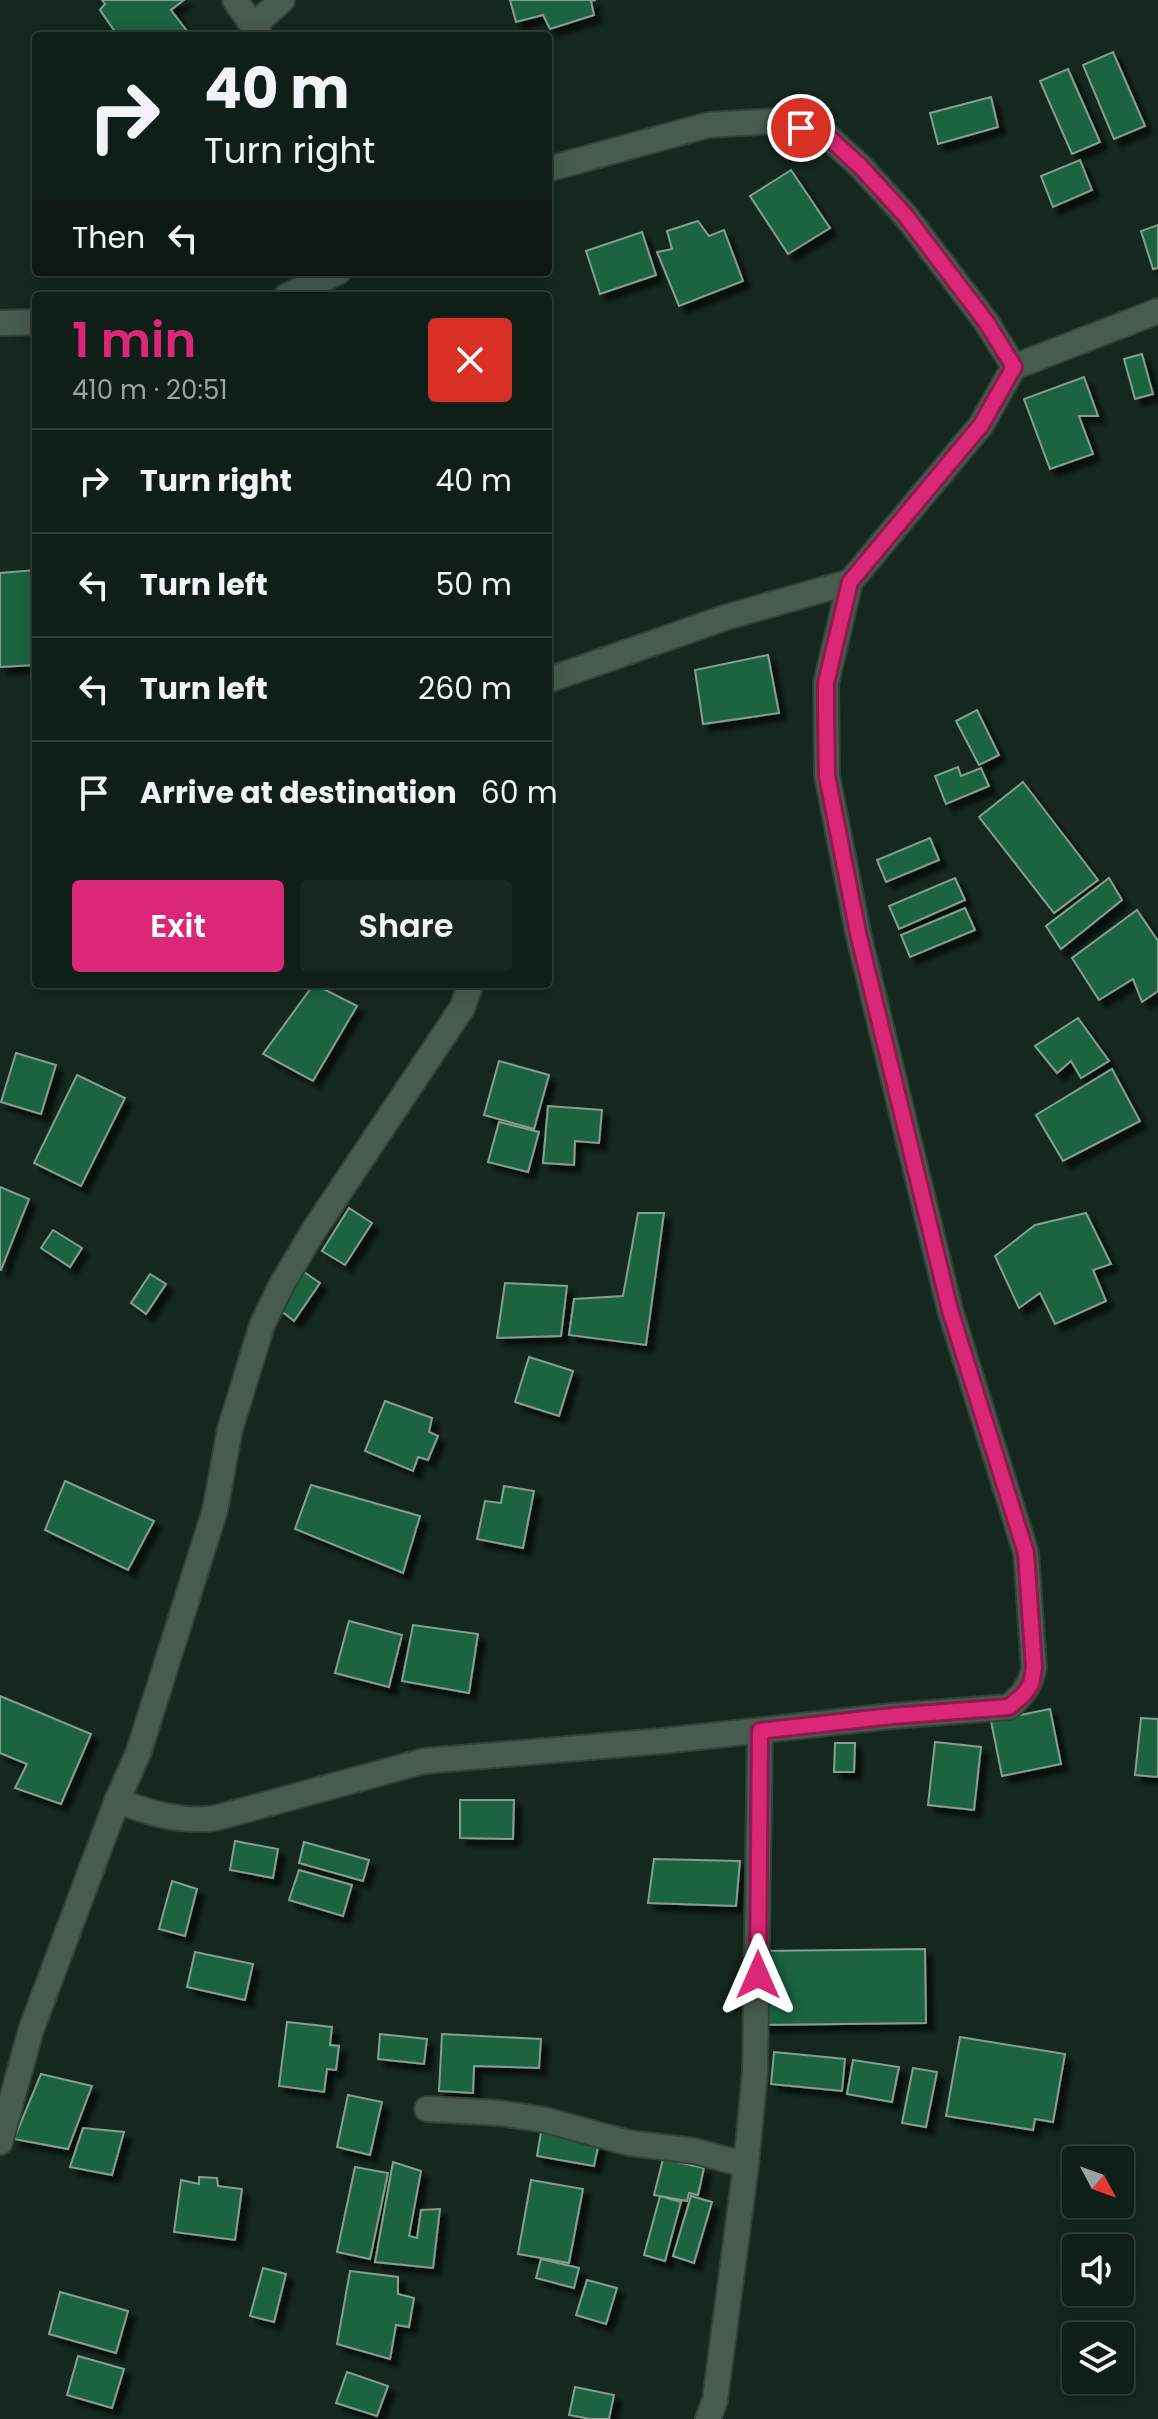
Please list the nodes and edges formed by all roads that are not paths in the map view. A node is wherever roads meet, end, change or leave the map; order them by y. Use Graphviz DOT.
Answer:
graph roads {
  1 [pos="235,0"];
  2 [pos="282,0"];
  3 [pos="257,31"];
  4 [pos="552,168"];
  5 [pos="330,276"];
  6 [pos="296,292"];
  7 [pos="1158,311"];
  8 [pos="32,322"];
  9 [pos="0,323"];
  10 [pos="1014,367"];
  11 [pos="850,582"];
  12 [pos="552,679"];
  13 [pos="470,988"];
  14 [pos="760,1731"];
  15 [pos="117,1801"];
  16 [pos="427,2109"];
  17 [pos="0,2142"];
  18 [pos="746,2165"];
  19 [pos="708,2419"];
  1 -- 3 [label="street"];
  2 -- 3 [label="street"];
  4 -- 10 [label="street"];
  5 -- 6 [label="street"];
  7 -- 10 [label="street"];
  8 -- 9 [label="street"];
  10 -- 11 [label="street"];
  11 -- 12 [label="street"];
  11 -- 14 [label="street"];
  13 -- 15 [label="street"];
  14 -- 15 [label="street"];
  14 -- 18 [label="street"];
  15 -- 17 [label="street"];
  16 -- 18 [label="street"];
  18 -- 19 [label="street"];
}
